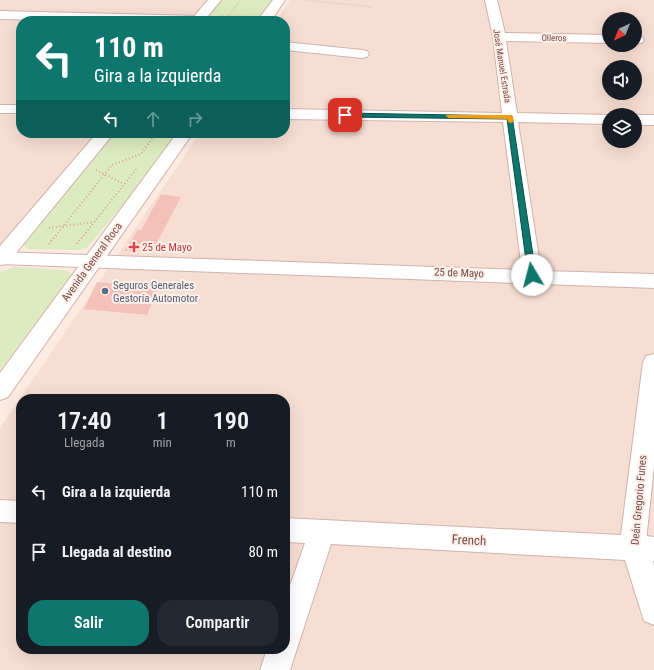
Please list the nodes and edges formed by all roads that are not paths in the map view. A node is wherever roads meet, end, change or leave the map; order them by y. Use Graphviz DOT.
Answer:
graph roads {
  1 [pos="215,0"];
  2 [pos="279,0"];
  3 [pos="492,0"];
  4 [pos="0,15"];
  5 [pos="67,16"];
  6 [pos="202,16"];
  7 [pos="260,16"];
  8 [pos="499,37"];
  9 [pos="602,39"];
  10 [pos="290,47"];
  11 [pos="362,54"];
  12 [pos="0,109"];
  13 [pos="16,109"];
  14 [pos="290,114"];
  15 [pos="510,117"];
  16 [pos="602,119"];
  17 [pos="642,120"];
  18 [pos="654,120"];
  19 [pos="102,138"];
  20 [pos="180,138"];
  21 [pos="0,258"];
  22 [pos="92,261"];
  23 [pos="532,275"];
  24 [pos="654,281"];
  25 [pos="654,362"];
  26 [pos="0,391"];
  27 [pos="0,510"];
  28 [pos="16,512"];
  29 [pos="290,530"];
  30 [pos="321,532"];
  31 [pos="644,549"];
  32 [pos="654,611"];
  33 [pos="290,626"];
  34 [pos="280,654"];
  35 [pos="275,670"];
  1 -- 6 [label="main road"];
  2 -- 7 [label="main road"];
  3 -- 8 [label="street, José Manuel Estrada"];
  4 -- 5 [label="street"];
  8 -- 9 [label="street, Olleros"];
  8 -- 15 [label="street, José Manuel Estrada"];
  10 -- 11 [label="street"];
  12 -- 13 [label="street"];
  14 -- 15 [label="street"];
  15 -- 16 [label="street"];
  15 -- 23 [label="street, José Manuel Estrada"];
  17 -- 18 [label="street"];
  19 -- 21 [label="main road"];
  20 -- 22 [label="main road, Avenida General Roca"];
  21 -- 22 [label="street, 25 de Mayo"];
  22 -- 23 [label="street, 25 de Mayo"];
  22 -- 26 [label="main road, Avenida General Roca"];
  23 -- 24 [label="street, 25 de Mayo"];
  25 -- 31 [label="street, Deán Gregorio Funes"];
  27 -- 28 [label="street"];
  29 -- 30 [label="street, French"];
  30 -- 31 [label="street, French"];
  30 -- 33 [label="street"];
  31 -- 32 [label="street, Deán Gregorio Funes"];
  34 -- 35 [label="street"];
}
